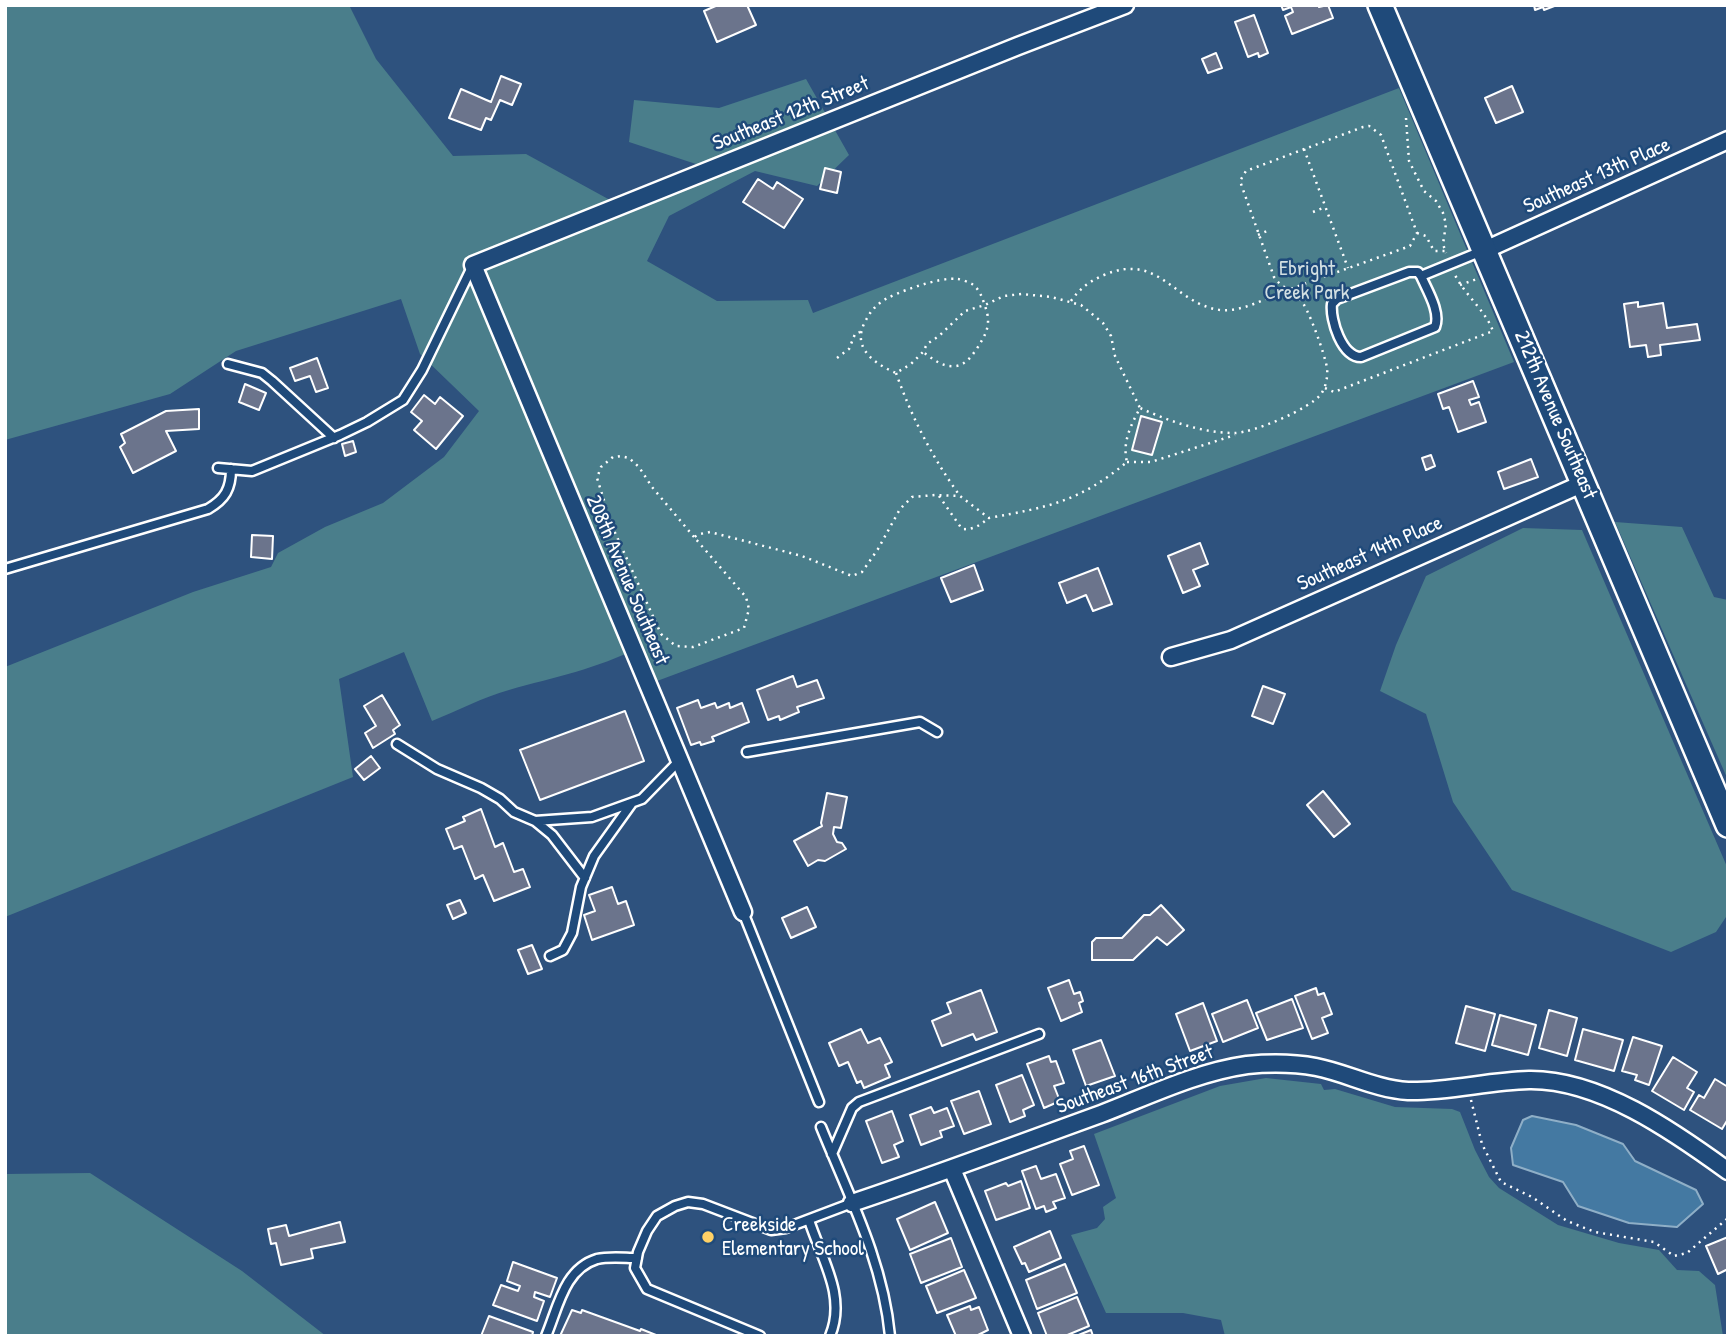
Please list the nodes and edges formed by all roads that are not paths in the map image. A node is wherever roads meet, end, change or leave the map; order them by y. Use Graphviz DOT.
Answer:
graph roads {
  1 [pos="1125,5"];
  2 [pos="1380,5"];
  3 [pos="1728,140"];
  4 [pos="1485,250"];
  5 [pos="473,265"];
  6 [pos="1421,276"];
  7 [pos="228,364"];
  8 [pos="334,438"];
  9 [pos="218,468"];
  10 [pos="231,469"];
  11 [pos="1584,483"];
  12 [pos="5,569"];
  13 [pos="1171,657"];
  14 [pos="937,732"];
  15 [pos="397,744"];
  16 [pos="747,752"];
  17 [pos="680,761"];
  18 [pos="632,803"];
  19 [pos="535,821"];
  20 [pos="1728,825"];
  21 [pos="585,878"];
  22 [pos="743,912"];
  23 [pos="550,956"];
  24 [pos="1039,1034"];
  25 [pos="819,1102"];
  26 [pos="821,1127"];
  27 [pos="832,1154"];
  28 [pos="952,1169"];
  29 [pos="1728,1171"];
  30 [pos="852,1203"];
  31 [pos="809,1220"];
  32 [pos="637,1258"];
  33 [pos="546,1336"];
  34 [pos="760,1336"];
  35 [pos="830,1336"];
  36 [pos="890,1336"];
  37 [pos="1022,1336"];
  1 -- 5 [label="street, Southeast 12th Street"];
  2 -- 4 [label="street, 212th Avenue Southeast"];
  3 -- 4 [label="street, Southeast 13th Place"];
  4 -- 6 [label="lane"];
  4 -- 11 [label="street, 212th Avenue Southeast"];
  5 -- 8 [label="lane"];
  5 -- 17 [label="street, 208th Avenue Southeast"];
  6 -- 6 [label="lane"];
  7 -- 8 [label="lane"];
  8 -- 10 [label="lane"];
  9 -- 10 [label="lane"];
  10 -- 12 [label="lane"];
  11 -- 13 [label="street, Southeast 14th Place"];
  11 -- 20 [label="street, 212th Avenue Southeast"];
  14 -- 16 [label="lane"];
  15 -- 19 [label="lane"];
  17 -- 18 [label="lane"];
  17 -- 22 [label="street, 208th Avenue Southeast"];
  18 -- 19 [label="lane"];
  18 -- 21 [label="lane"];
  19 -- 21 [label="lane"];
  21 -- 23 [label="lane"];
  22 -- 25 [label="lane"];
  24 -- 27 [label="lane"];
  26 -- 27 [label="lane"];
  27 -- 30 [label="lane"];
  28 -- 29 [label="street, Southeast 16th Street"];
  28 -- 30 [label="street, Southeast 16th Street"];
  28 -- 37 [label="street"];
  30 -- 31 [label="lane"];
  30 -- 36 [label="lane"];
  31 -- 32 [label="lane"];
  31 -- 35 [label="lane"];
  32 -- 33 [label="lane"];
  32 -- 34 [label="lane"];
}
